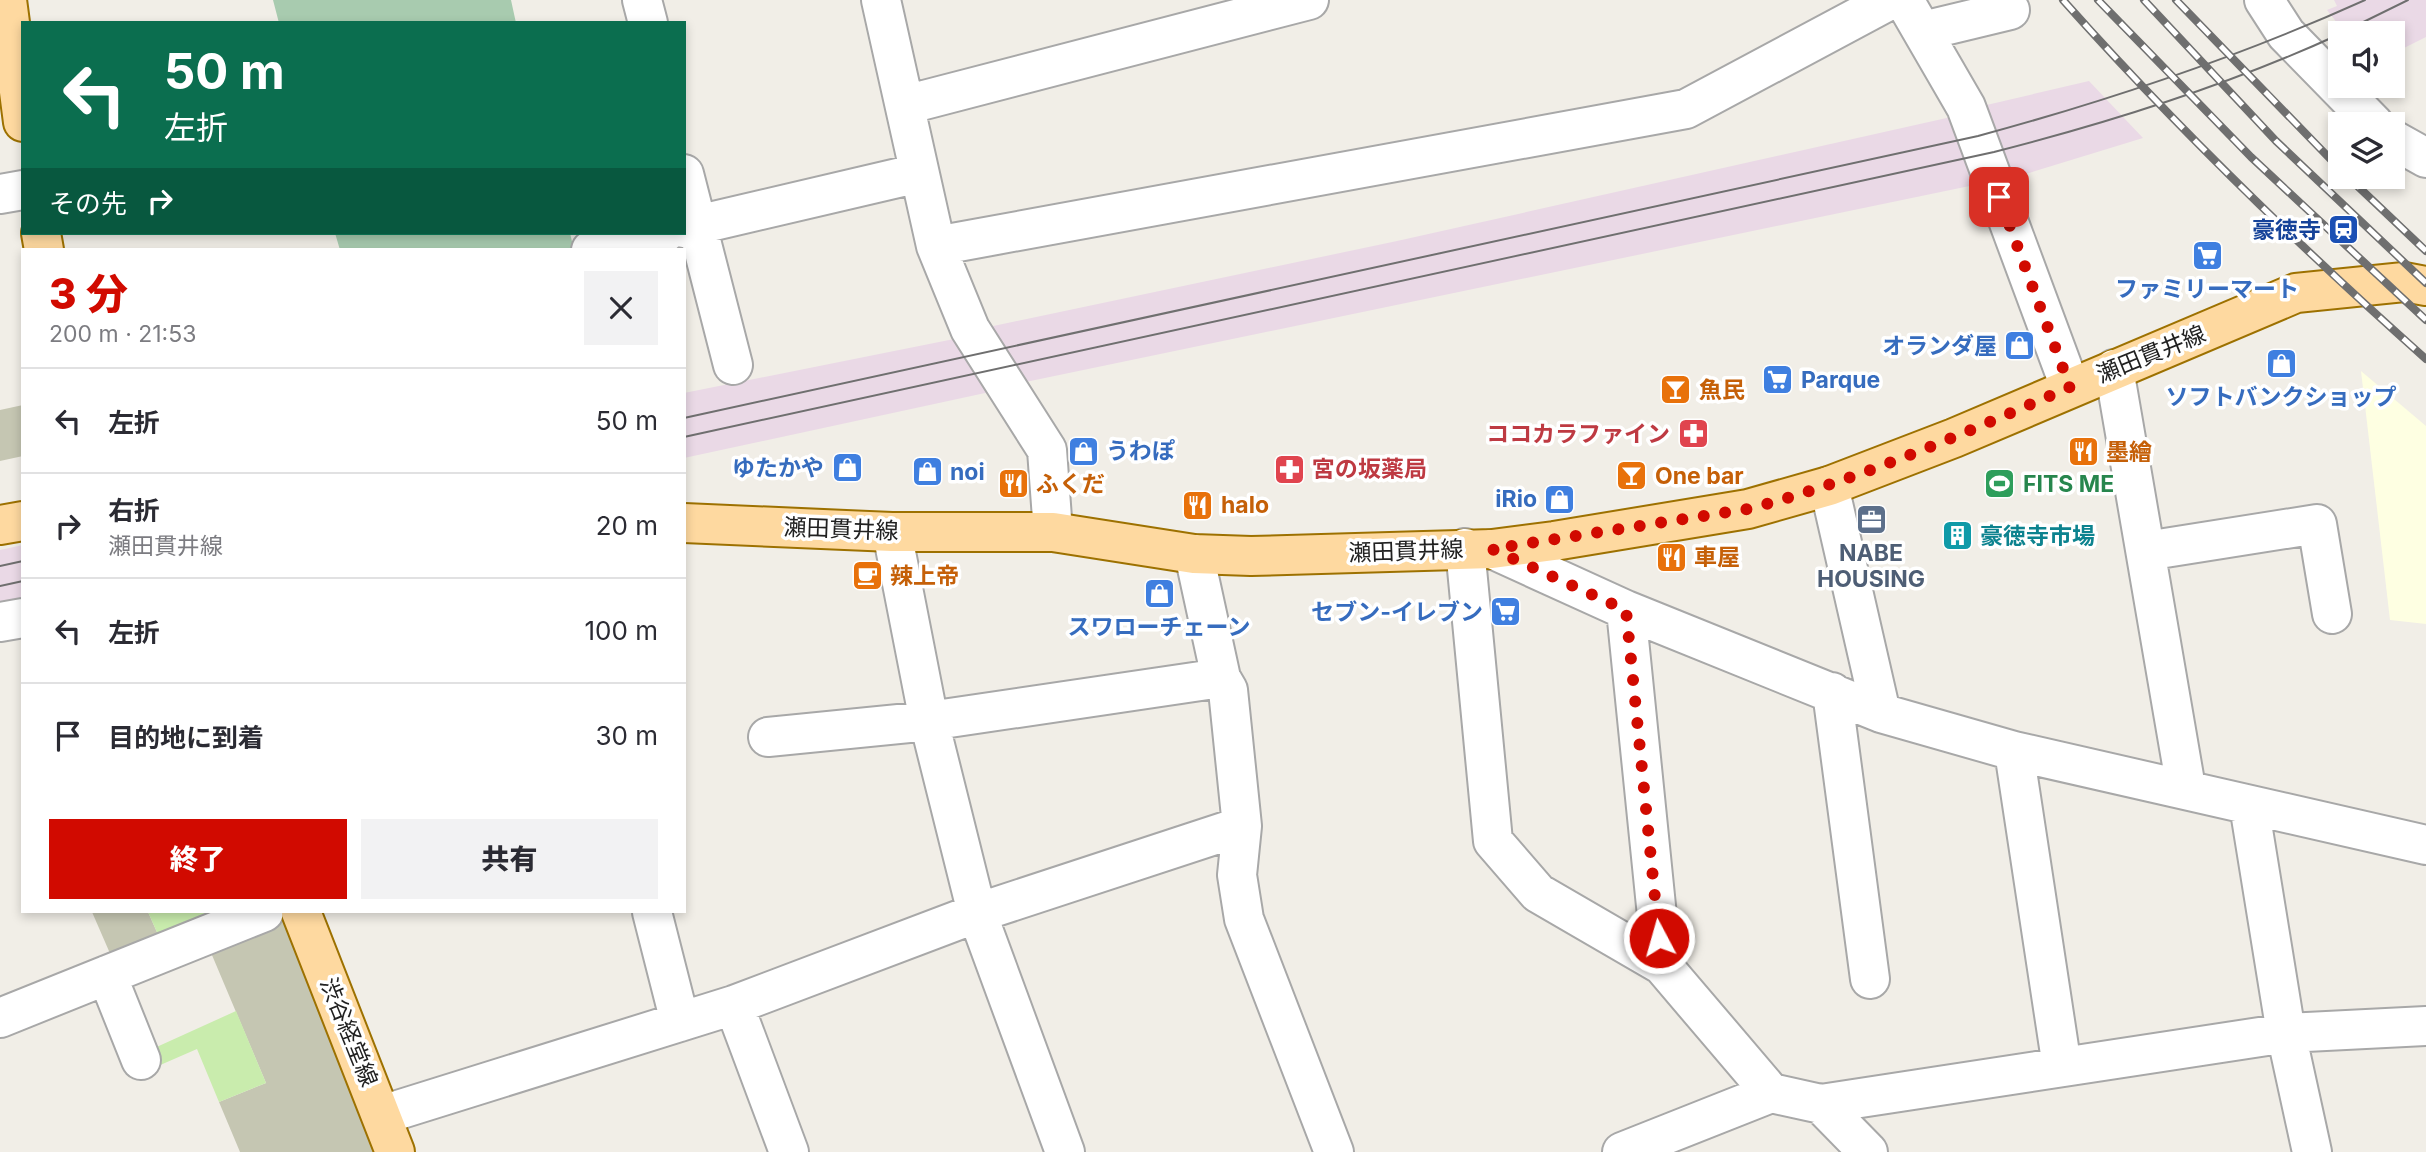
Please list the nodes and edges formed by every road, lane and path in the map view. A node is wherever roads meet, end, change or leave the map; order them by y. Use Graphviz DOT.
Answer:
graph roads {
  1 [pos="7,0"];
  2 [pos="642,0"];
  3 [pos="880,0"];
  4 [pos="1309,0"];
  5 [pos="1890,0"];
  6 [pos="2264,0"];
  7 [pos="2010,9"];
  8 [pos="1914,16"];
  9 [pos="647,21"];
  10 [pos="905,105"];
  11 [pos="21,107"];
  12 [pos="2362,112"];
  13 [pos="2405,146"];
  14 [pos="2426,158"];
  15 [pos="919,173"];
  16 [pos="21,190"];
  17 [pos="0,194"];
  18 [pos="686,228"];
  19 [pos="656,235"];
  20 [pos="684,235"];
  21 [pos="936,246"];
  22 [pos="601,248"];
  23 [pos="2426,286"];
  24 [pos="733,365"];
  25 [pos="2114,369"];
  26 [pos="2070,387"];
  27 [pos="1829,486"];
  28 [pos="21,521"];
  29 [pos="686,523"];
  30 [pos="0,525"];
  31 [pos="892,532"];
  32 [pos="1053,532"];
  33 [pos="1478,549"];
  34 [pos="2146,551"];
  35 [pos="1194,554"];
  36 [pos="1626,610"];
  37 [pos="2332,614"];
  38 [pos="21,618"];
  39 [pos="0,622"];
  40 [pos="1221,678"];
  41 [pos="1832,692"];
  42 [pos="1881,713"];
  43 [pos="929,721"];
  44 [pos="768,737"];
  45 [pos="2014,751"];
  46 [pos="2186,789"];
  47 [pos="2249,805"];
  48 [pos="1242,826"];
  49 [pos="2426,845"];
  50 [pos="262,913"];
  51 [pos="301,913"];
  52 [pos="652,913"];
  53 [pos="977,913"];
  54 [pos="1662,965"];
  55 [pos="107,975"];
  56 [pos="1870,979"];
  57 [pos="734,1005"];
  58 [pos="0,1018"];
  59 [pos="680,1022"];
  60 [pos="2426,1026"];
  61 [pos="2286,1033"];
  62 [pos="141,1060"];
  63 [pos="2062,1067"];
  64 [pos="1771,1093"];
  65 [pos="1821,1104"];
  66 [pos="382,1115"];
  67 [pos="395,1152"];
  68 [pos="789,1152"];
  69 [pos="1065,1152"];
  70 [pos="1334,1152"];
  71 [pos="1622,1152"];
  72 [pos="1868,1152"];
  73 [pos="2312,1152"];
  1 -- 11 [label="main road"];
  2 -- 9 [label="street"];
  3 -- 10 [label="street"];
  4 -- 10 [label="street"];
  5 -- 21 [label="street"];
  6 -- 12 [label="street"];
  7 -- 8 [label="street"];
  8 -- 26 [label="street"];
  10 -- 15 [label="street"];
  13 -- 14 [label="street"];
  15 -- 18 [label="street"];
  15 -- 21 [label="street"];
  16 -- 17 [label="street"];
  19 -- 22 [label="street"];
  20 -- 24 [label="street"];
  21 -- 32 [label="street"];
  23 -- 25 [label="main road, 瀬田貫井線"];
  25 -- 26 [label="main road, 瀬田貫井線"];
  25 -- 34 [label="street"];
  26 -- 27 [label="main road, 瀬田貫井線"];
  27 -- 33 [label="main road, 瀬田貫井線"];
  27 -- 42 [label="street"];
  28 -- 30 [label="main road"];
  29 -- 31 [label="main road, 瀬田貫井線"];
  31 -- 32 [label="main road, 瀬田貫井線"];
  31 -- 43 [label="street"];
  32 -- 35 [label="main road, 瀬田貫井線"];
  33 -- 35 [label="main road, 瀬田貫井線"];
  33 -- 36 [label="street"];
  33 -- 54 [label="street"];
  34 -- 37 [label="street"];
  34 -- 46 [label="street"];
  35 -- 40 [label="street"];
  36 -- 41 [label="street"];
  36 -- 54 [label="street"];
  38 -- 39 [label="street"];
  40 -- 43 [label="street"];
  40 -- 48 [label="street"];
  41 -- 42 [label="street"];
  41 -- 56 [label="street"];
  42 -- 45 [label="street"];
  43 -- 44 [label="street"];
  43 -- 53 [label="street"];
  45 -- 46 [label="street"];
  45 -- 63 [label="street"];
  46 -- 47 [label="street"];
  47 -- 49 [label="street"];
  47 -- 61 [label="street"];
  48 -- 53 [label="street"];
  48 -- 70 [label="street"];
  50 -- 55 [label="street"];
  51 -- 66 [label="main road, 渋谷経堂線"];
  52 -- 59 [label="street"];
  53 -- 57 [label="street"];
  53 -- 69 [label="street"];
  54 -- 64 [label="street"];
  55 -- 58 [label="street"];
  55 -- 62 [label="street"];
  57 -- 59 [label="street"];
  57 -- 68 [label="street"];
  59 -- 66 [label="street"];
  60 -- 61 [label="street"];
  61 -- 63 [label="street"];
  61 -- 73 [label="street"];
  63 -- 65 [label="street"];
  64 -- 65 [label="street"];
  64 -- 71 [label="street"];
  65 -- 72 [label="street"];
  66 -- 67 [label="main road, 渋谷経堂線"];
}
